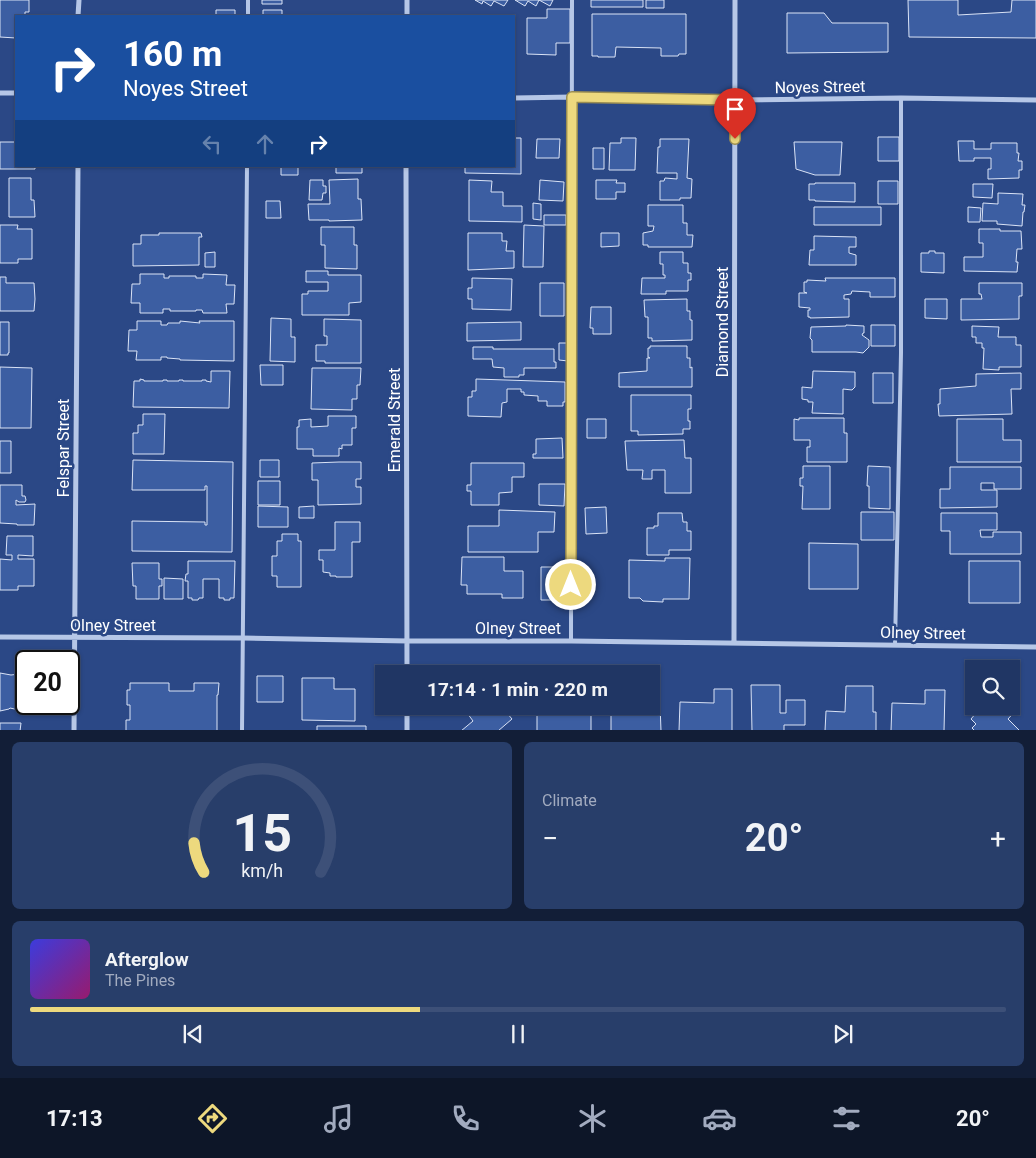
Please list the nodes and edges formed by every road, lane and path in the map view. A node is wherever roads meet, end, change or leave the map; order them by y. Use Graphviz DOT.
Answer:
graph roads {
  1 [pos="78,0"];
  2 [pos="248,0"];
  3 [pos="407,0"];
  4 [pos="572,0"];
  5 [pos="735,0"];
  6 [pos="78,15"];
  7 [pos="248,15"];
  8 [pos="407,15"];
  9 [pos="0,93"];
  10 [pos="15,93"];
  11 [pos="572,97"];
  12 [pos="515,98"];
  13 [pos="901,98"];
  14 [pos="735,100"];
  15 [pos="1036,100"];
  16 [pos="78,167"];
  17 [pos="247,167"];
  18 [pos="406,167"];
  19 [pos="0,637"];
  20 [pos="74,638"];
  21 [pos="243,638"];
  22 [pos="408,641"];
  23 [pos="571,641"];
  24 [pos="734,643"];
  25 [pos="895,645"];
  26 [pos="1036,647"];
  27 [pos="408,665"];
  28 [pos="407,715"];
  29 [pos="74,730"];
  30 [pos="242,730"];
  31 [pos="407,730"];
  1 -- 6 [label="street"];
  2 -- 7 [label="lane"];
  3 -- 8 [label="street"];
  4 -- 11 [label="lane"];
  5 -- 14 [label="street, Diamond Street"];
  9 -- 10 [label="street"];
  11 -- 12 [label="street, Noyes Street"];
  11 -- 14 [label="street, Noyes Street"];
  11 -- 23 [label="lane"];
  13 -- 14 [label="street, Noyes Street"];
  13 -- 15 [label="street, Noyes Street"];
  13 -- 25 [label="lane"];
  14 -- 24 [label="street, Diamond Street"];
  16 -- 20 [label="street, Felspar Street"];
  17 -- 21 [label="lane"];
  18 -- 22 [label="street, Emerald Street"];
  19 -- 20 [label="street, Olney Street"];
  20 -- 21 [label="street, Olney Street"];
  20 -- 29 [label="street, Felspar Street"];
  21 -- 22 [label="street, Olney Street"];
  21 -- 30 [label="lane"];
  22 -- 23 [label="street, Olney Street"];
  22 -- 27 [label="street, Emerald Street"];
  23 -- 24 [label="street, Olney Street"];
  24 -- 25 [label="street, Olney Street"];
  25 -- 26 [label="street, Olney Street"];
  28 -- 31 [label="street"];
}
